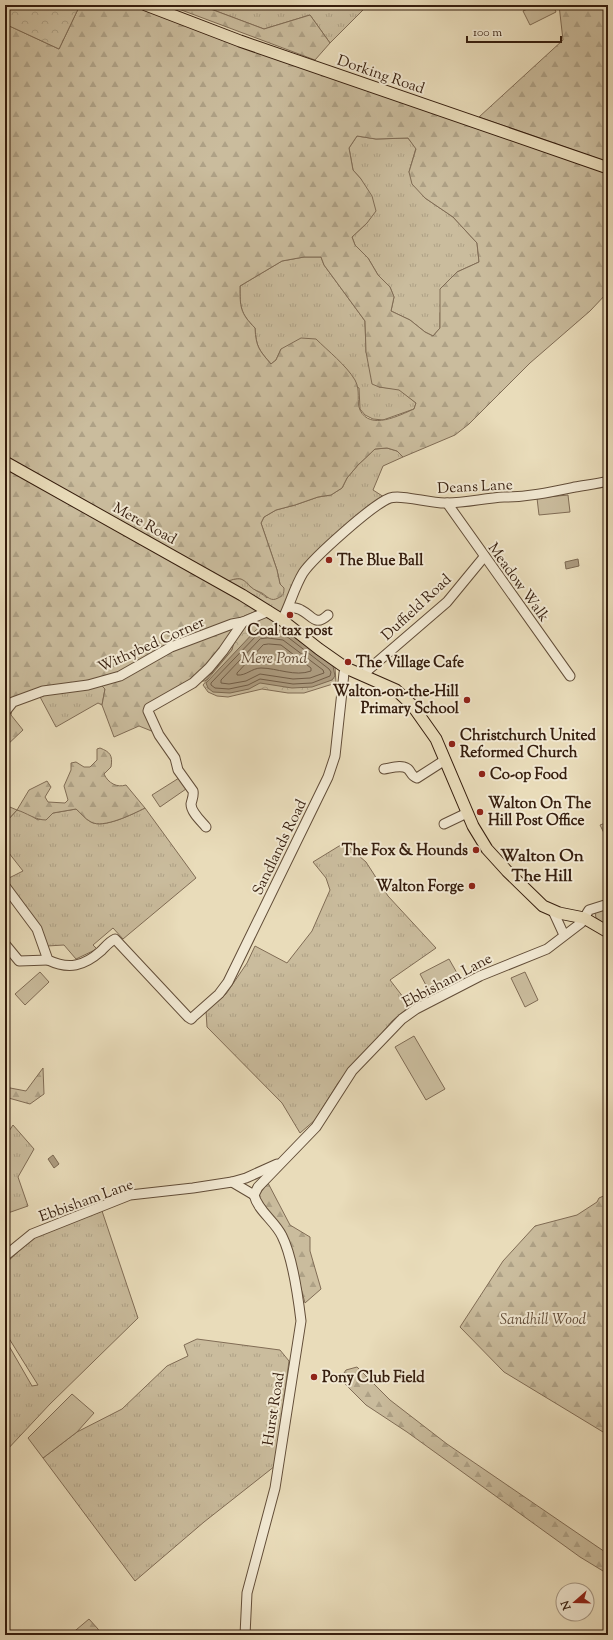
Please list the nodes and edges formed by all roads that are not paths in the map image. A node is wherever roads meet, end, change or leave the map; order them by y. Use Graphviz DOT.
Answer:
graph roads {
  1 [pos="146,5"];
  2 [pos="608,168"];
  3 [pos="5,462"];
  4 [pos="608,481"];
  5 [pos="447,503"];
  6 [pos="484,557"];
  7 [pos="289,607"];
  8 [pos="269,611"];
  9 [pos="328,615"];
  10 [pos="282,620"];
  11 [pos="242,622"];
  12 [pos="346,668"];
  13 [pos="363,676"];
  14 [pos="570,676"];
  15 [pos="5,712"];
  16 [pos="445,760"];
  17 [pos="384,769"];
  18 [pos="467,813"];
  19 [pos="444,824"];
  20 [pos="206,827"];
  21 [pos="5,886"];
  22 [pos="608,904"];
  23 [pos="553,911"];
  24 [pos="584,918"];
  25 [pos="608,932"];
  26 [pos="564,936"];
  27 [pos="5,944"];
  28 [pos="48,960"];
  29 [pos="282,1162"];
  30 [pos="246,1178"];
  31 [pos="232,1182"];
  32 [pos="256,1191"];
  33 [pos="5,1256"];
  34 [pos="245,1635"];
  1 -- 2 [label="main road, Dorking Road"];
  3 -- 8 [label="main road, Mere Road"];
  4 -- 5 [label="street, Deans Lane"];
  5 -- 6 [label="street, Meadow Walk"];
  5 -- 7 [label="street, Deans Lane"];
  6 -- 13 [label="street, Duffield Road"];
  6 -- 14 [label="street, Meadow Walk"];
  7 -- 9 [label="street"];
  7 -- 10 [label="street, Deans Lane"];
  8 -- 10 [label="main road, Mere Road"];
  8 -- 11 [label="street, Withybed Corner"];
  10 -- 12 [label="main road, Mere Road"];
  11 -- 15 [label="street, Withybed Corner"];
  11 -- 20 [label="street"];
  12 -- 13 [label="main road, Mere Road"];
  12 -- 28 [label="street, Sandlands Road"];
  13 -- 16 [label="main road, Mere Road"];
  16 -- 17 [label="street"];
  16 -- 18 [label="main road, Mere Road"];
  18 -- 19 [label="street"];
  18 -- 23 [label="main road, Mere Road"];
  21 -- 28 [label="street"];
  22 -- 24 [label="street, Ebbisham Lane"];
  23 -- 24 [label="main road"];
  23 -- 26 [label="street"];
  24 -- 25 [label="main road"];
  24 -- 26 [label="street, Ebbisham Lane"];
  26 -- 29 [label="street, Ebbisham Lane"];
  27 -- 28 [label="street"];
  29 -- 30 [label="street, Ebbisham Lane"];
  29 -- 32 [label="street, Ebbisham Lane"];
  30 -- 31 [label="street, Ebbisham Lane"];
  30 -- 32 [label="street"];
  31 -- 32 [label="street"];
  31 -- 33 [label="street, Ebbisham Lane"];
  32 -- 34 [label="street, Hurst Road"];
}
